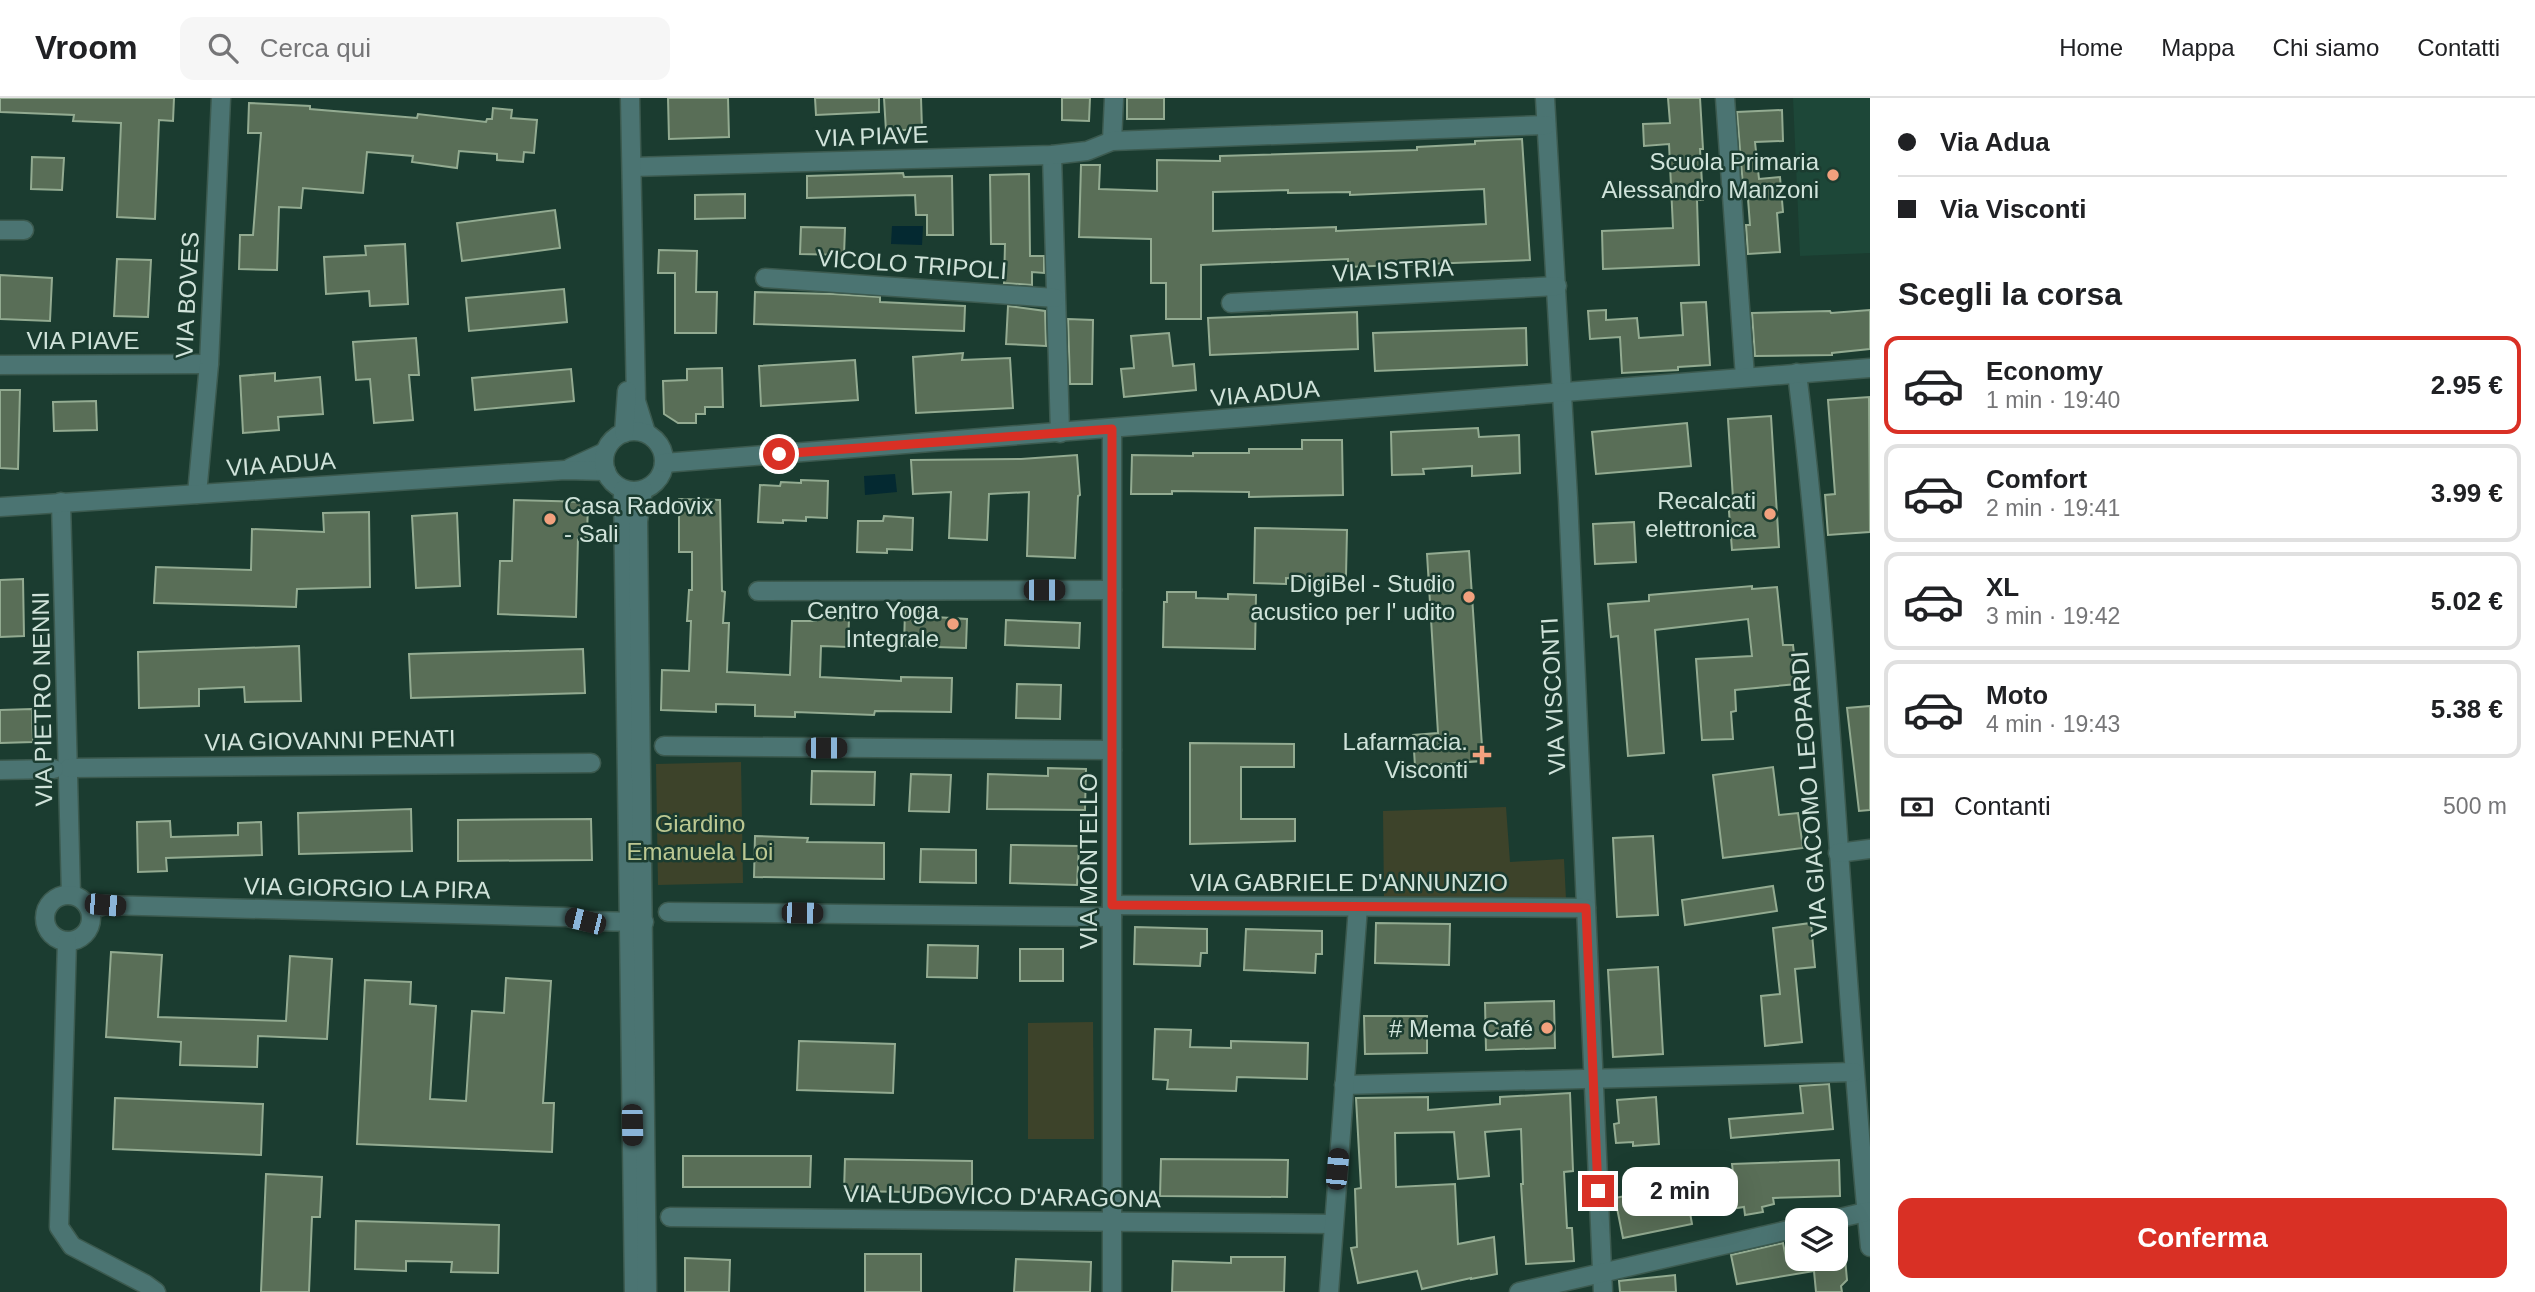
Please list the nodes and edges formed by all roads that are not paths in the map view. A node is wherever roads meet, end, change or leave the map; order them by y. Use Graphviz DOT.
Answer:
graph roads {
  1 [pos="221,98"];
  2 [pos="622,98"];
  3 [pos="631,98"];
  4 [pos="1114,98"];
  5 [pos="1545,98"];
  6 [pos="1725,98"];
  7 [pos="1546,125"];
  8 [pos="1112,141"];
  9 [pos="1052,155"];
  10 [pos="632,167"];
  11 [pos="0,230"];
  12 [pos="24,230"];
  13 [pos="765,278"];
  14 [pos="1557,286"];
  15 [pos="1055,298"];
  16 [pos="1231,303"];
  17 [pos="0,365"];
  18 [pos="209,365"];
  19 [pos="1870,368"];
  20 [pos="1797,373"];
  21 [pos="1745,377"];
  22 [pos="1563,394"];
  23 [pos="1112,429"];
  24 [pos="624,433"];
  25 [pos="646,433"];
  26 [pos="1060,433"];
  27 [pos="605,452"];
  28 [pos="664,463"];
  29 [pos="565,470"];
  30 [pos="606,471"];
  31 [pos="623,490"];
  32 [pos="643,490"];
  33 [pos="197,494"];
  34 [pos="61,502"];
  35 [pos="0,507"];
  36 [pos="1112,590"];
  37 [pos="758,591"];
  38 [pos="664,746"];
  39 [pos="1112,750"];
  40 [pos="591,763"];
  41 [pos="62,768"];
  42 [pos="0,770"];
  43 [pos="1870,849"];
  44 [pos="1838,853"];
  45 [pos="71,895"];
  46 [pos="1358,907"];
  47 [pos="1586,908"];
  48 [pos="90,910"];
  49 [pos="1112,911"];
  50 [pos="668,912"];
  51 [pos="637,922"];
  52 [pos="67,941"];
  53 [pos="1854,1072"];
  54 [pos="1594,1078"];
  55 [pos="1344,1085"];
  56 [pos="1868,1211"];
  57 [pos="1848,1216"];
  58 [pos="670,1217"];
  59 [pos="1112,1222"];
  60 [pos="1333,1224"];
  61 [pos="1785,1230"];
  62 [pos="1870,1247"];
  63 [pos="1602,1273"];
  64 [pos="156,1292"];
  65 [pos="634,1292"];
  66 [pos="647,1292"];
  67 [pos="1112,1292"];
  68 [pos="1329,1292"];
  69 [pos="1519,1292"];
  70 [pos="1603,1292"];
  1 -- 18 [label="street, VIA BOVES"];
  2 -- 24 [label="street"];
  3 -- 10 [label="street"];
  4 -- 8 [label="street"];
  5 -- 7 [label="street, VIA VISCONTI"];
  6 -- 21 [label="street"];
  7 -- 8 [label="street, VIA PIAVE"];
  7 -- 14 [label="street, VIA VISCONTI"];
  8 -- 9 [label="street, VIA PIAVE"];
  9 -- 10 [label="street, VIA PIAVE"];
  9 -- 15 [label="street"];
  10 -- 25 [label="street"];
  11 -- 12 [label="street"];
  13 -- 15 [label="street, VICOLO TRIPOLI"];
  14 -- 16 [label="street, VIA ISTRIA"];
  14 -- 22 [label="street, VIA VISCONTI"];
  15 -- 26 [label="street"];
  17 -- 18 [label="street, VIA PIAVE"];
  18 -- 33 [label="street, VIA BOVES"];
  19 -- 20 [label="street, VIA ADUA"];
  20 -- 21 [label="street, VIA ADUA"];
  20 -- 44 [label="street, VIA GIACOMO LEOPARDI"];
  21 -- 22 [label="street, VIA ADUA"];
  22 -- 23 [label="street, VIA ADUA"];
  22 -- 47 [label="street, VIA VISCONTI"];
  23 -- 26 [label="street, VIA ADUA"];
  23 -- 36 [label="street, VIA MONTELLO"];
  24 -- 25 [label="street"];
  24 -- 27 [label="street"];
  25 -- 28 [label="street"];
  26 -- 28 [label="street, VIA ADUA"];
  27 -- 29 [label="street, VIA ADUA"];
  27 -- 30 [label="street"];
  28 -- 32 [label="street"];
  29 -- 30 [label="street, VIA ADUA"];
  29 -- 33 [label="street, VIA ADUA"];
  30 -- 31 [label="street"];
  31 -- 32 [label="street"];
  31 -- 51 [label="street"];
  32 -- 51 [label="street"];
  33 -- 34 [label="street, VIA ADUA"];
  34 -- 35 [label="street, VIA ADUA"];
  34 -- 41 [label="street, VIA PIETRO NENNI"];
  36 -- 37 [label="street"];
  36 -- 39 [label="street, VIA MONTELLO"];
  38 -- 39 [label="street"];
  39 -- 49 [label="street, VIA MONTELLO"];
  40 -- 41 [label="street, VIA GIOVANNI PENATI"];
  41 -- 42 [label="street, VIA GIOVANNI PENATI"];
  41 -- 45 [label="street, VIA PIETRO NENNI"];
  43 -- 44 [label="street"];
  44 -- 53 [label="street, VIA GIACOMO LEOPARDI"];
  45 -- 48 [label="street"];
  45 -- 52 [label="street"];
  46 -- 47 [label="street, VIA GABRIELE D'ANNUNZIO"];
  46 -- 49 [label="street, VIA GABRIELE D'ANNUNZIO"];
  46 -- 55 [label="street"];
  47 -- 54 [label="street, VIA VISCONTI"];
  48 -- 51 [label="street, VIA GIORGIO LA PIRA"];
  48 -- 52 [label="street"];
  49 -- 50 [label="street, VIA GABRIELE D'ANNUNZIO"];
  49 -- 59 [label="street, VIA MONTELLO"];
  51 -- 65 [label="street"];
  51 -- 66 [label="street"];
  52 -- 64 [label="street"];
  53 -- 54 [label="street"];
  53 -- 56 [label="street, VIA GIACOMO LEOPARDI"];
  54 -- 55 [label="street"];
  54 -- 63 [label="street, VIA VISCONTI"];
  55 -- 60 [label="street"];
  56 -- 57 [label="street"];
  56 -- 62 [label="street, VIA GIACOMO LEOPARDI"];
  58 -- 59 [label="street, VIA LUDOVICO D'ARAGONA"];
  59 -- 60 [label="street, VIA LUDOVICO D'ARAGONA"];
  59 -- 67 [label="street, VIA MONTELLO"];
  60 -- 68 [label="street"];
  61 -- 63 [label="street"];
  63 -- 69 [label="street"];
  63 -- 70 [label="street, VIA VISCONTI"];
}
